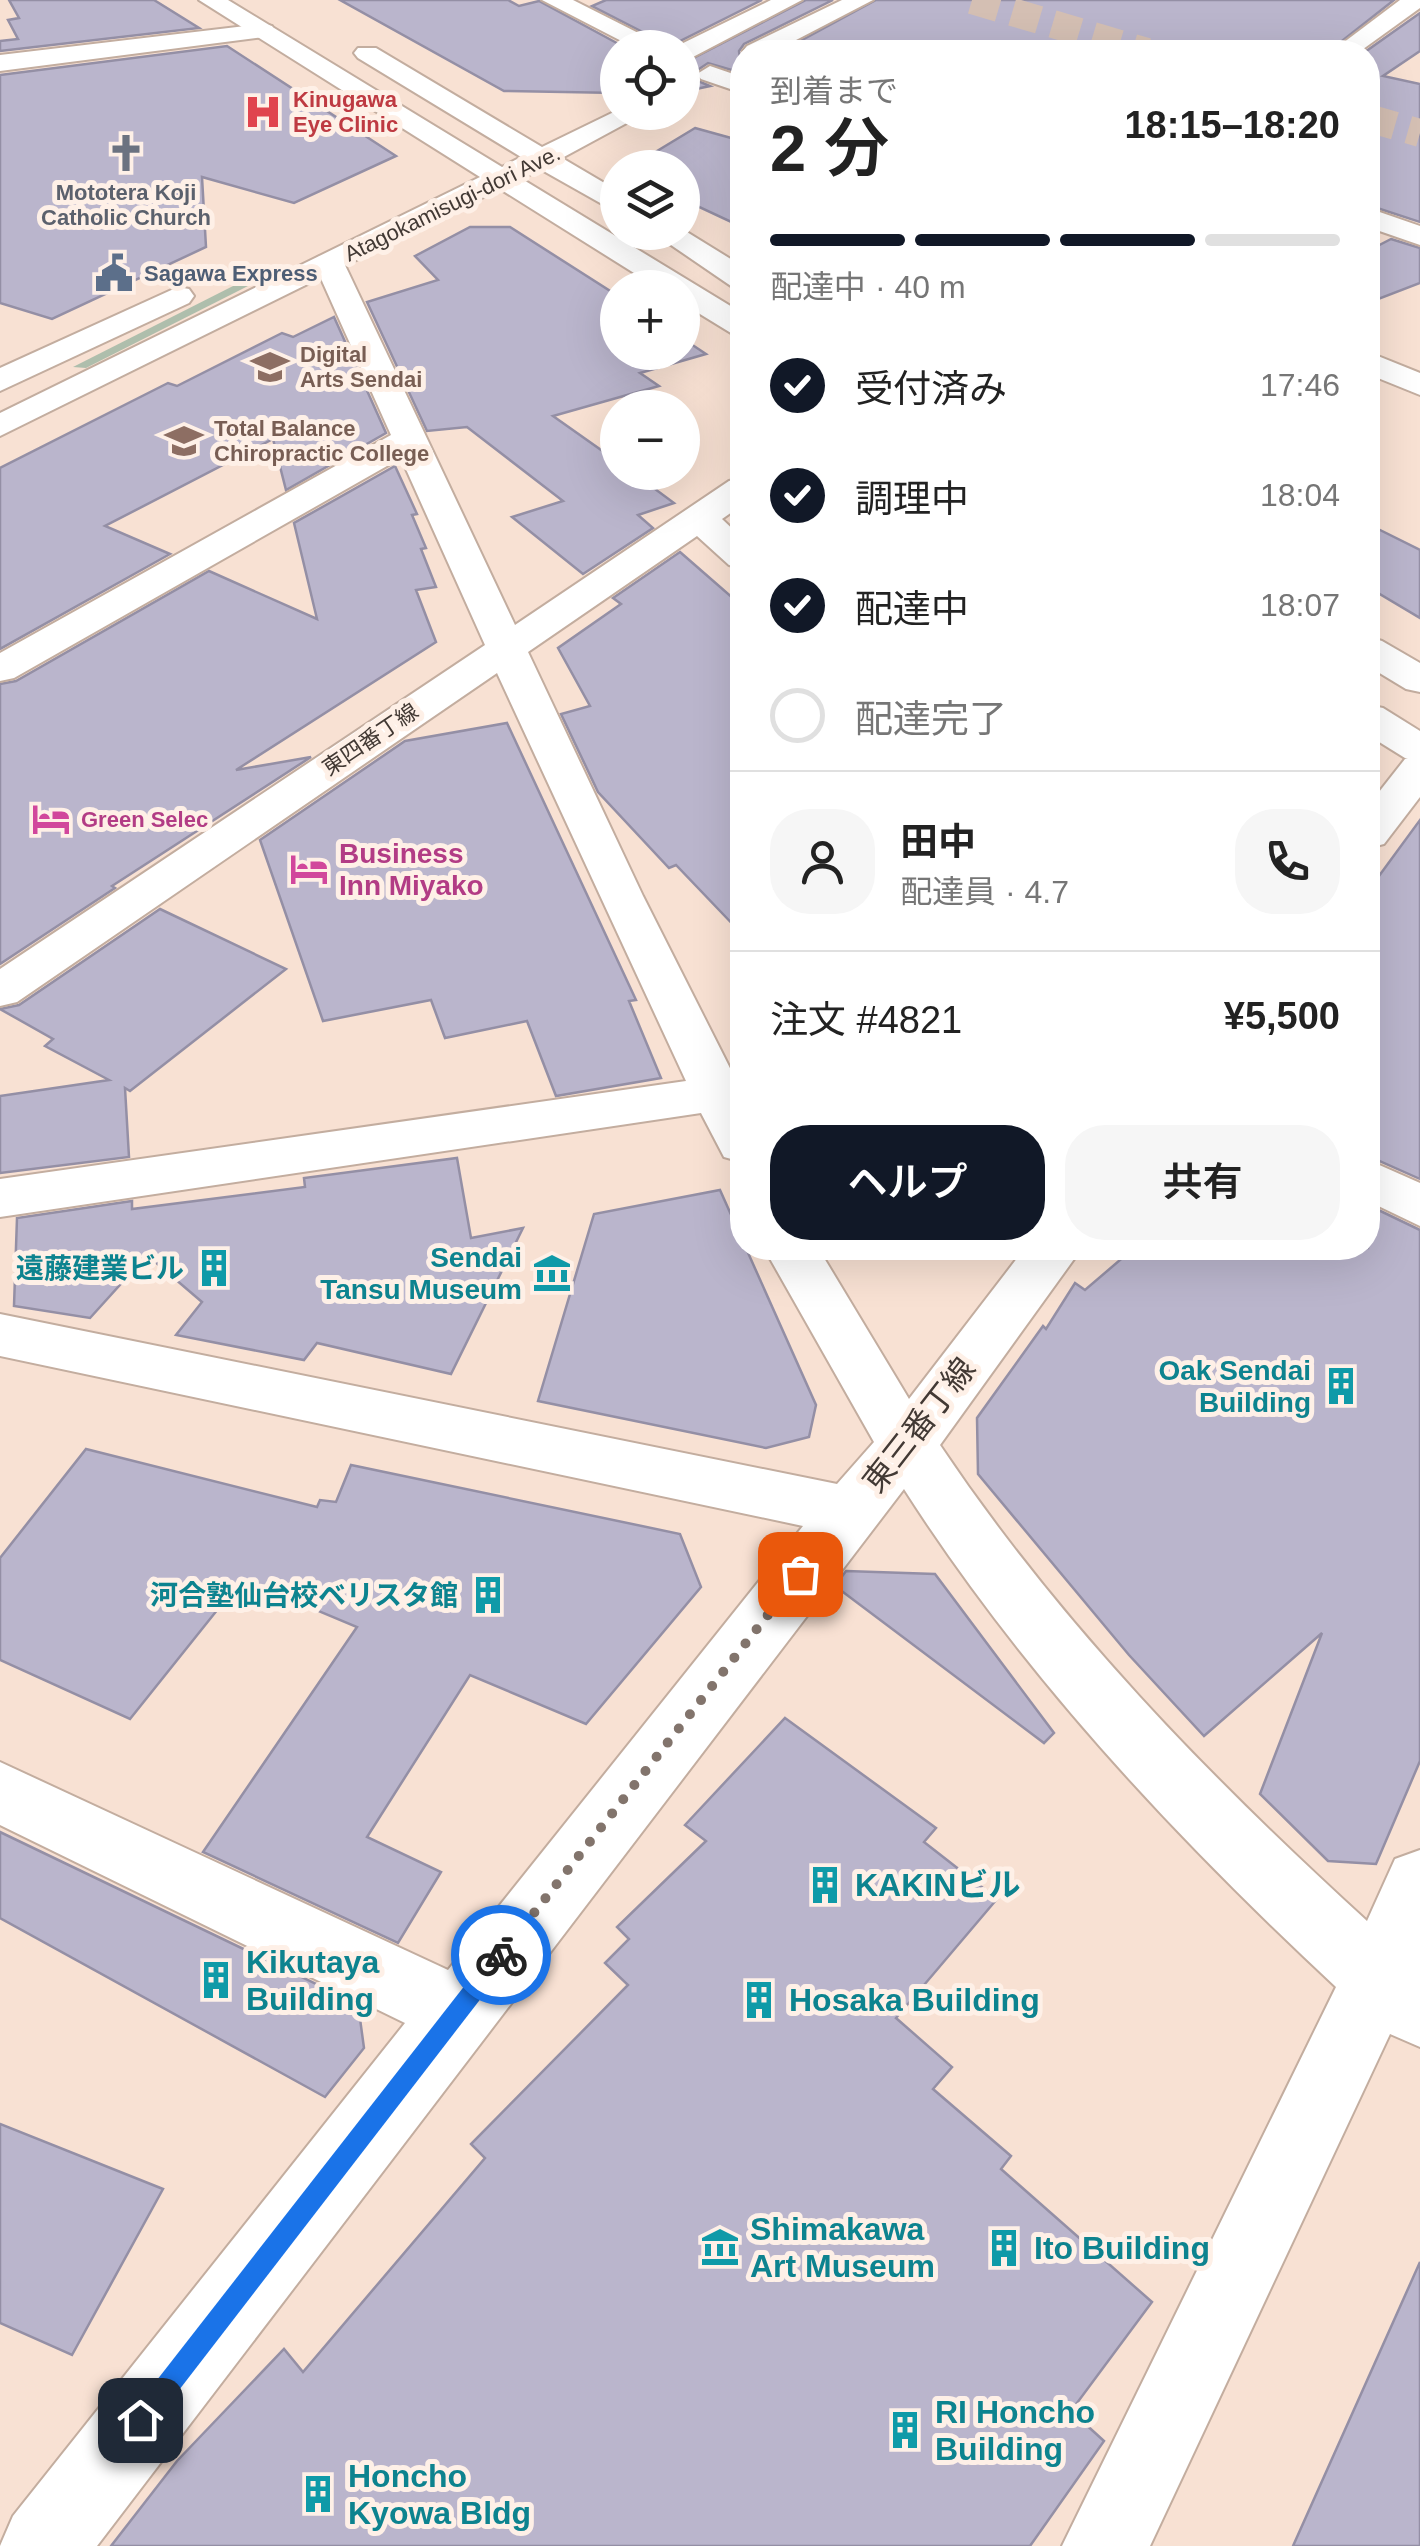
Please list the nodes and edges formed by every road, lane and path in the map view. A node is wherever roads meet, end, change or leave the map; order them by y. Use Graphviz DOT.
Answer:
graph roads {
  1 [pos="211,0"];
  2 [pos="554,0"];
  3 [pos="790,0"];
  4 [pos="861,0"];
  5 [pos="1416,0"];
  6 [pos="618,30"];
  7 [pos="263,31"];
  8 [pos="344,39"];
  9 [pos="779,40"];
  10 [pos="1359,40"];
  11 [pos="700,44"];
  12 [pos="0,63"];
  13 [pos="730,64"];
  14 [pos="710,74"];
  15 [pos="700,79"];
  16 [pos="730,80"];
  17 [pos="538,122"];
  18 [pos="600,129"];
  19 [pos="508,136"];
  20 [pos="466,157"];
  21 [pos="542,158"];
  22 [pos="430,174"];
  23 [pos="502,178"];
  24 [pos="600,193"];
  25 [pos="1380,221"];
  26 [pos="1420,236"];
  27 [pos="695,250"];
  28 [pos="330,263"];
  29 [pos="652,270"];
  30 [pos="730,272"];
  31 [pos="197,287"];
  32 [pos="700,300"];
  33 [pos="730,319"];
  34 [pos="1380,367"];
  35 [pos="0,382"];
  36 [pos="1420,385"];
  37 [pos="0,426"];
  38 [pos="412,437"];
  39 [pos="730,497"];
  40 [pos="699,518"];
  41 [pos="730,546"];
  42 [pos="504,647"];
  43 [pos="1380,656"];
  44 [pos="0,670"];
  45 [pos="1420,680"];
  46 [pos="1380,724"];
  47 [pos="1420,749"];
  48 [pos="1420,768"];
  49 [pos="1380,820"];
  50 [pos="0,991"];
  51 [pos="718,1093"];
  52 [pos="730,1118"];
  53 [pos="1380,1185"];
  54 [pos="0,1198"];
  55 [pos="1420,1208"];
  56 [pos="798,1260"];
  57 [pos="1046,1260"];
  58 [pos="0,1335"];
  59 [pos="906,1446"];
  60 [pos="850,1511"];
  61 [pos="0,1792"];
  62 [pos="1420,1882"];
  63 [pos="1398,1995"];
  64 [pos="456,2011"];
  65 [pos="43,2546"];
  66 [pos="1105,2546"];
  1 -- 7 [label="street"];
  2 -- 6 [label="street"];
  3 -- 11 [label="street"];
  4 -- 9 [label="street"];
  5 -- 10 [label="street"];
  7 -- 12 [label="street"];
  7 -- 20 [label="street"];
  8 -- 19 [label="street"];
  13 -- 14 [label="street"];
  14 -- 15 [label="street"];
  14 -- 16 [label="street"];
  17 -- 19 [label="street, Atagokamisugi-dori Ave."];
  18 -- 21 [label="street, Atagokamisugi-dori Ave."];
  19 -- 20 [label="street, Atagokamisugi-dori Ave."];
  19 -- 21 [label="street"];
  20 -- 22 [label="street, Atagokamisugi-dori Ave."];
  20 -- 23 [label="street"];
  21 -- 23 [label="street, Atagokamisugi-dori Ave."];
  21 -- 24 [label="street"];
  23 -- 28 [label="street, Atagokamisugi-dori Ave."];
  23 -- 29 [label="street"];
  25 -- 26 [label="street"];
  27 -- 30 [label="street"];
  28 -- 37 [label="street, Atagokamisugi-dori Ave."];
  28 -- 38 [label="street"];
  31 -- 35 [label="street"];
  32 -- 33 [label="street"];
  34 -- 36 [label="street"];
  38 -- 42 [label="street"];
  38 -- 44 [label="street"];
  39 -- 40 [label="street, 東四番丁線"];
  40 -- 41 [label="street"];
  40 -- 42 [label="street, 東四番丁線"];
  42 -- 50 [label="street, 東四番丁線"];
  42 -- 51 [label="street"];
  43 -- 45 [label="street"];
  46 -- 47 [label="street"];
  48 -- 49 [label="street"];
  51 -- 52 [label="street"];
  51 -- 54 [label="street"];
  53 -- 55 [label="street"];
  56 -- 59 [label="street"];
  57 -- 59 [label="street, 東三番丁線"];
  58 -- 60 [label="street"];
  59 -- 60 [label="street, 東三番丁線"];
  59 -- 63 [label="street"];
  60 -- 64 [label="street, 東三番丁線"];
  61 -- 64 [label="street"];
  62 -- 63 [label="street"];
  63 -- 66 [label="street"];
  64 -- 65 [label="street, 東三番丁線"];
}
